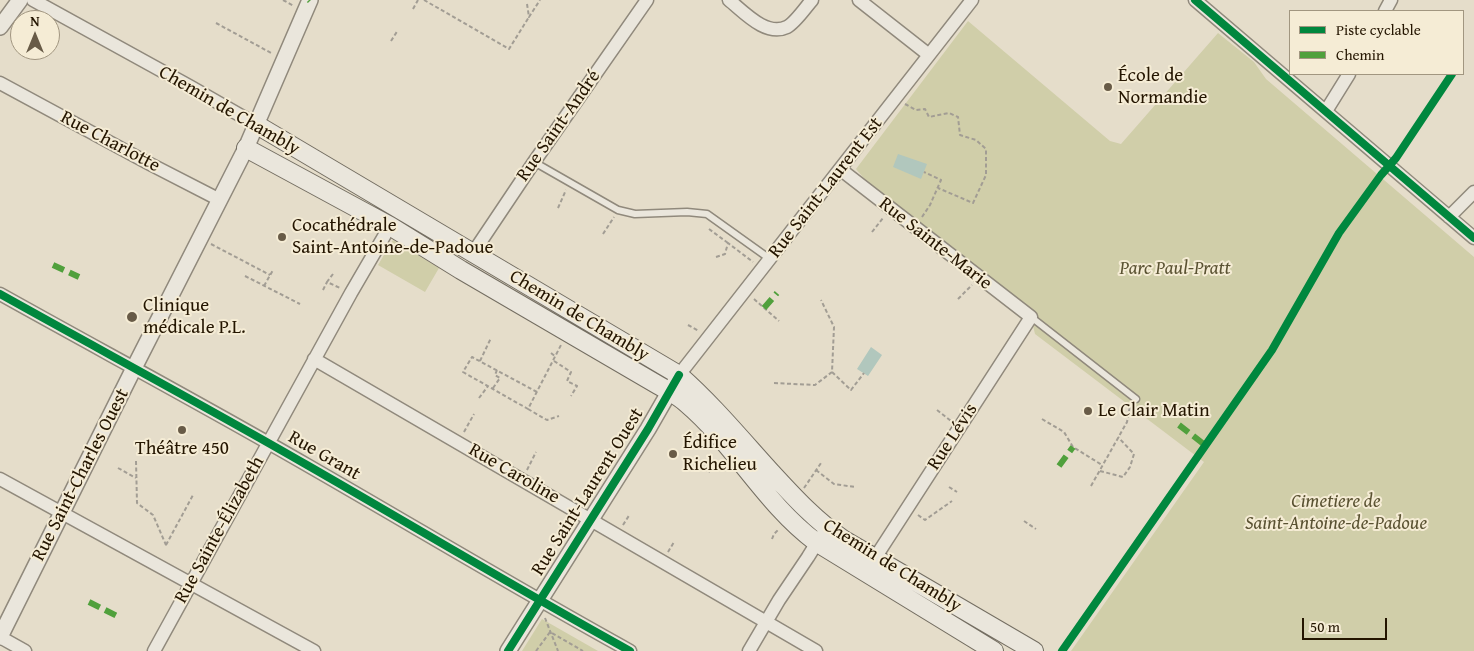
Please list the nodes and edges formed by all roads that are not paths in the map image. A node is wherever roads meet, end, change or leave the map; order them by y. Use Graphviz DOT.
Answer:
graph roads {
  1 [pos="20,0"];
  2 [pos="33,0"];
  3 [pos="310,0"];
  4 [pos="647,0"];
  5 [pos="729,0"];
  6 [pos="812,0"];
  7 [pos="859,0"];
  8 [pos="972,0"];
  9 [pos="1195,0"];
  10 [pos="0,27"];
  11 [pos="929,55"];
  12 [pos="1348,75"];
  13 [pos="0,83"];
  14 [pos="1326,111"];
  15 [pos="257,126"];
  16 [pos="246,148"];
  17 [pos="534,162"];
  18 [pos="840,170"];
  19 [pos="1474,192"];
  20 [pos="220,200"];
  21 [pos="1449,216"];
  22 [pos="390,226"];
  23 [pos="1474,238"];
  24 [pos="473,253"];
  25 [pos="766,264"];
  26 [pos="0,294"];
  27 [pos="1031,317"];
  28 [pos="314,359"];
  29 [pos="134,368"];
  30 [pos="680,375"];
  31 [pos="670,392"];
  32 [pos="1134,398"];
  33 [pos="268,443"];
  34 [pos="0,479"];
  35 [pos="62,513"];
  36 [pos="591,520"];
  37 [pos="826,528"];
  38 [pos="816,542"];
  39 [pos="875,558"];
  40 [pos="191,583"];
  41 [pos="541,607"];
  42 [pos="765,622"];
  43 [pos="0,637"];
  44 [pos="25,651"];
  45 [pos="154,651"];
  46 [pos="314,651"];
  47 [pos="508,651"];
  48 [pos="630,651"];
  49 [pos="748,651"];
  50 [pos="816,651"];
  51 [pos="994,651"];
  52 [pos="1034,651"];
  1 -- 10 [label="street"];
  2 -- 15 [label="street, Chemin de Chambly"];
  3 -- 15 [label="street, Rue Saint-Charles Ouest"];
  4 -- 17 [label="street, Rue Saint-André"];
  5 -- 6 [label="street"];
  7 -- 11 [label="street"];
  8 -- 11 [label="street, Rue Saint-Laurent Est"];
  9 -- 14 [label="street"];
  11 -- 18 [label="street, Rue Saint-Laurent Est"];
  12 -- 14 [label="street"];
  13 -- 20 [label="street, Rue Charlotte"];
  14 -- 21 [label="street"];
  15 -- 16 [label="street, Rue Saint-Charles Ouest"];
  15 -- 24 [label="main road, Chemin de Chambly"];
  16 -- 20 [label="street, Rue Saint-Charles Ouest"];
  16 -- 22 [label="main road, Chemin de Chambly"];
  17 -- 24 [label="street, Rue Saint-André"];
  17 -- 25 [label="lane"];
  18 -- 25 [label="street, Rue Saint-Laurent Est"];
  18 -- 27 [label="street, Rue Sainte-Marie"];
  19 -- 21 [label="street"];
  20 -- 29 [label="street, Rue Saint-Charles Ouest"];
  21 -- 23 [label="street"];
  22 -- 28 [label="street, Rue Sainte-Élizabeth"];
  22 -- 31 [label="main road, Chemin de Chambly"];
  24 -- 30 [label="main road, Chemin de Chambly"];
  25 -- 30 [label="street, Rue Saint-Laurent Est"];
  26 -- 29 [label="street, Rue Grant"];
  27 -- 32 [label="lane"];
  27 -- 39 [label="street, Rue Lévis"];
  28 -- 33 [label="street, Rue Sainte-Élizabeth"];
  28 -- 36 [label="street, Rue Caroline"];
  29 -- 33 [label="street, Rue Grant"];
  29 -- 35 [label="street, Rue Saint-Charles Ouest"];
  30 -- 31 [label="street, Rue Saint-Laurent Ouest"];
  30 -- 37 [label="main road, Chemin de Chambly"];
  31 -- 36 [label="street, Rue Saint-Laurent Ouest"];
  31 -- 38 [label="main road, Chemin de Chambly"];
  33 -- 40 [label="street, Rue Sainte-Élizabeth"];
  33 -- 41 [label="street, Rue Grant"];
  34 -- 35 [label="street"];
  35 -- 40 [label="street"];
  35 -- 43 [label="street, Rue Saint-Charles Ouest"];
  36 -- 41 [label="street, Rue Saint-Laurent Ouest"];
  36 -- 42 [label="street, Rue Caroline"];
  37 -- 38 [label="street"];
  37 -- 39 [label="main road, Chemin de Chambly"];
  38 -- 42 [label="street"];
  38 -- 51 [label="main road, Chemin de Chambly"];
  39 -- 52 [label="main road, Chemin de Chambly"];
  40 -- 45 [label="street, Rue Sainte-Élizabeth"];
  40 -- 46 [label="street"];
  41 -- 47 [label="street, Rue Saint-Laurent Ouest"];
  41 -- 48 [label="street, Rue Grant"];
  42 -- 49 [label="street"];
  42 -- 50 [label="street, Rue Caroline"];
  43 -- 44 [label="street"];
}
